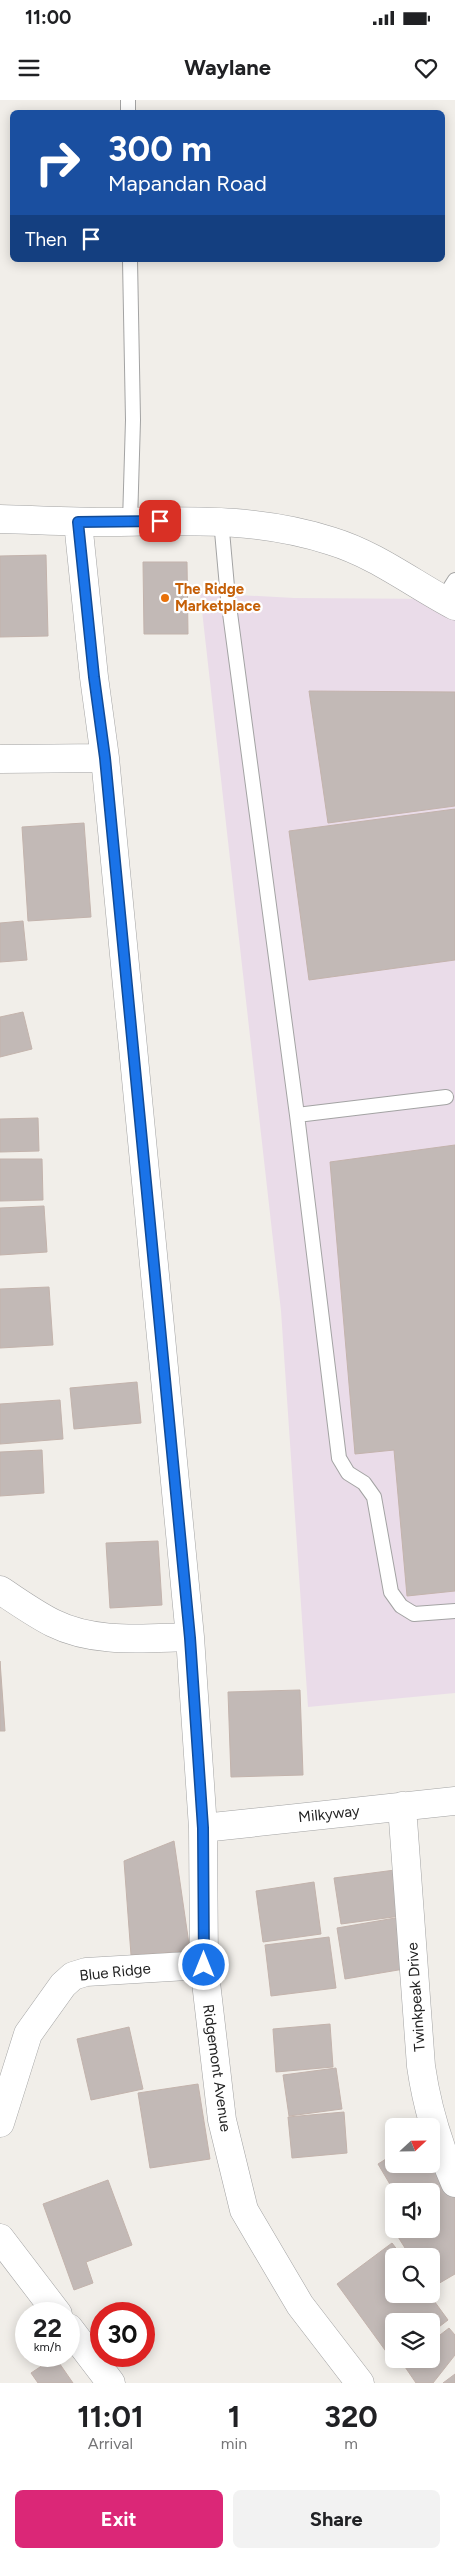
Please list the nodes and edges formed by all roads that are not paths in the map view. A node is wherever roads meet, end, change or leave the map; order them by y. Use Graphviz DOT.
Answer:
graph roads {
  1 [pos="130,262"];
  2 [pos="0,519"];
  3 [pos="221,520"];
  4 [pos="78,522"];
  5 [pos="130,522"];
  6 [pos="451,595"];
  7 [pos="105,758"];
  8 [pos="0,759"];
  9 [pos="446,1097"];
  10 [pos="297,1115"];
  11 [pos="0,1590"];
  12 [pos="455,1611"];
  13 [pos="190,1638"];
  14 [pos="455,1801"];
  15 [pos="402,1806"];
  16 [pos="203,1828"];
  17 [pos="204,1965"];
  18 [pos="0,2123"];
  19 [pos="455,2183"];
  20 [pos="0,2238"];
  21 [pos="49,2302"];
  22 [pos="80,2342"];
  23 [pos="111,2383"];
  24 [pos="360,2383"];
  1 -- 5 [label="lane"];
  2 -- 4 [label="street"];
  3 -- 5 [label="street"];
  3 -- 6 [label="street"];
  3 -- 10 [label="lane"];
  4 -- 5 [label="street"];
  4 -- 7 [label="street, Ridgemont Avenue"];
  7 -- 8 [label="street"];
  7 -- 13 [label="street, Ridgemont Avenue"];
  9 -- 10 [label="lane"];
  10 -- 12 [label="lane"];
  11 -- 13 [label="street"];
  13 -- 16 [label="street, Ridgemont Avenue"];
  14 -- 15 [label="street, Milkyway"];
  15 -- 16 [label="street, Milkyway"];
  15 -- 19 [label="street, Twinkpeak Drive"];
  16 -- 17 [label="street, Ridgemont Avenue"];
  17 -- 18 [label="street, Blue Ridge"];
  17 -- 24 [label="street, Ridgemont Avenue"];
  20 -- 21 [label="street"];
  22 -- 23 [label="street"];
}
